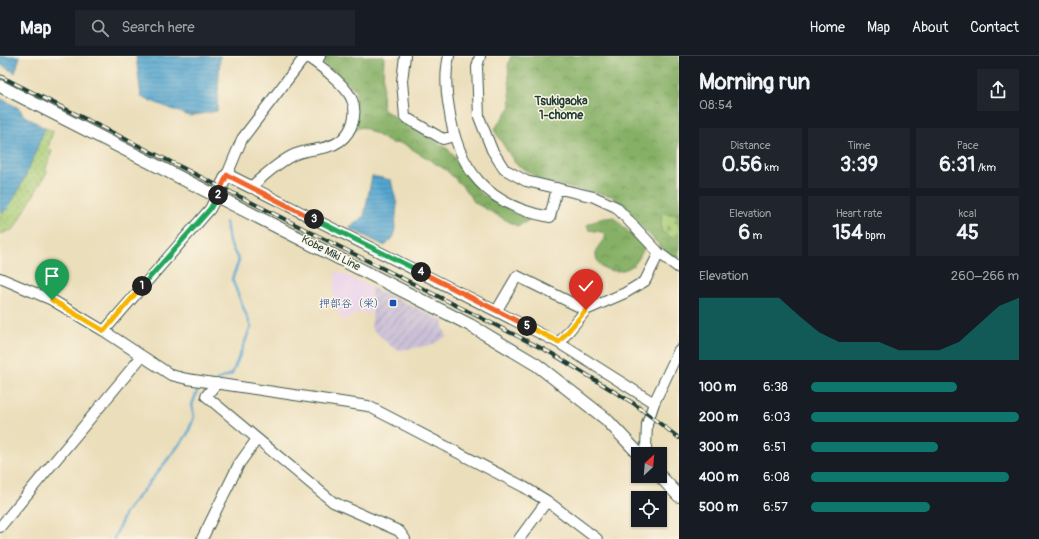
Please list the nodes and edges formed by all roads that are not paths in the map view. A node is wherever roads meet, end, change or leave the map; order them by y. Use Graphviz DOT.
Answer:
graph roads {
  1 [pos="405,56"];
  2 [pos="449,56"];
  3 [pos="480,56"];
  4 [pos="318,59"];
  5 [pos="0,86"];
  6 [pos="454,136"];
  7 [pos="227,175"];
  8 [pos="251,187"];
  9 [pos="557,188"];
  10 [pos="218,195"];
  11 [pos="659,253"];
  12 [pos="679,268"];
  13 [pos="0,278"];
  14 [pos="497,310"];
  15 [pos="586,310"];
  16 [pos="104,331"];
  17 [pos="559,342"];
  18 [pos="679,350"];
  19 [pos="142,356"];
  20 [pos="217,383"];
  21 [pos="654,403"];
  22 [pos="257,439"];
  23 [pos="633,447"];
  24 [pos="646,447"];
  25 [pos="667,483"];
  26 [pos="679,496"];
  27 [pos="547,501"];
  28 [pos="0,527"];
  29 [pos="202,539"];
  30 [pos="405,539"];
  31 [pos="519,539"];
  32 [pos="597,539"];
  1 -- 6 [label="street"];
  2 -- 6 [label="street"];
  3 -- 9 [label="street"];
  4 -- 7 [label="street"];
  4 -- 8 [label="street"];
  5 -- 10 [label="main road, Kobe Miki Line"];
  6 -- 9 [label="street"];
  7 -- 8 [label="main road"];
  7 -- 10 [label="main road"];
  8 -- 14 [label="street"];
  9 -- 11 [label="street"];
  10 -- 16 [label="street"];
  10 -- 23 [label="main road, Kobe Miki Line"];
  11 -- 12 [label="street"];
  11 -- 15 [label="street"];
  13 -- 16 [label="street"];
  14 -- 15 [label="street"];
  14 -- 17 [label="street"];
  15 -- 17 [label="street"];
  16 -- 19 [label="street"];
  17 -- 21 [label="street"];
  18 -- 21 [label="street"];
  19 -- 20 [label="street"];
  19 -- 28 [label="street"];
  20 -- 22 [label="street"];
  20 -- 27 [label="street"];
  21 -- 24 [label="street"];
  22 -- 29 [label="street"];
  22 -- 30 [label="street"];
  25 -- 26 [label="main road"];
  27 -- 31 [label="street"];
  27 -- 32 [label="street"];
}
